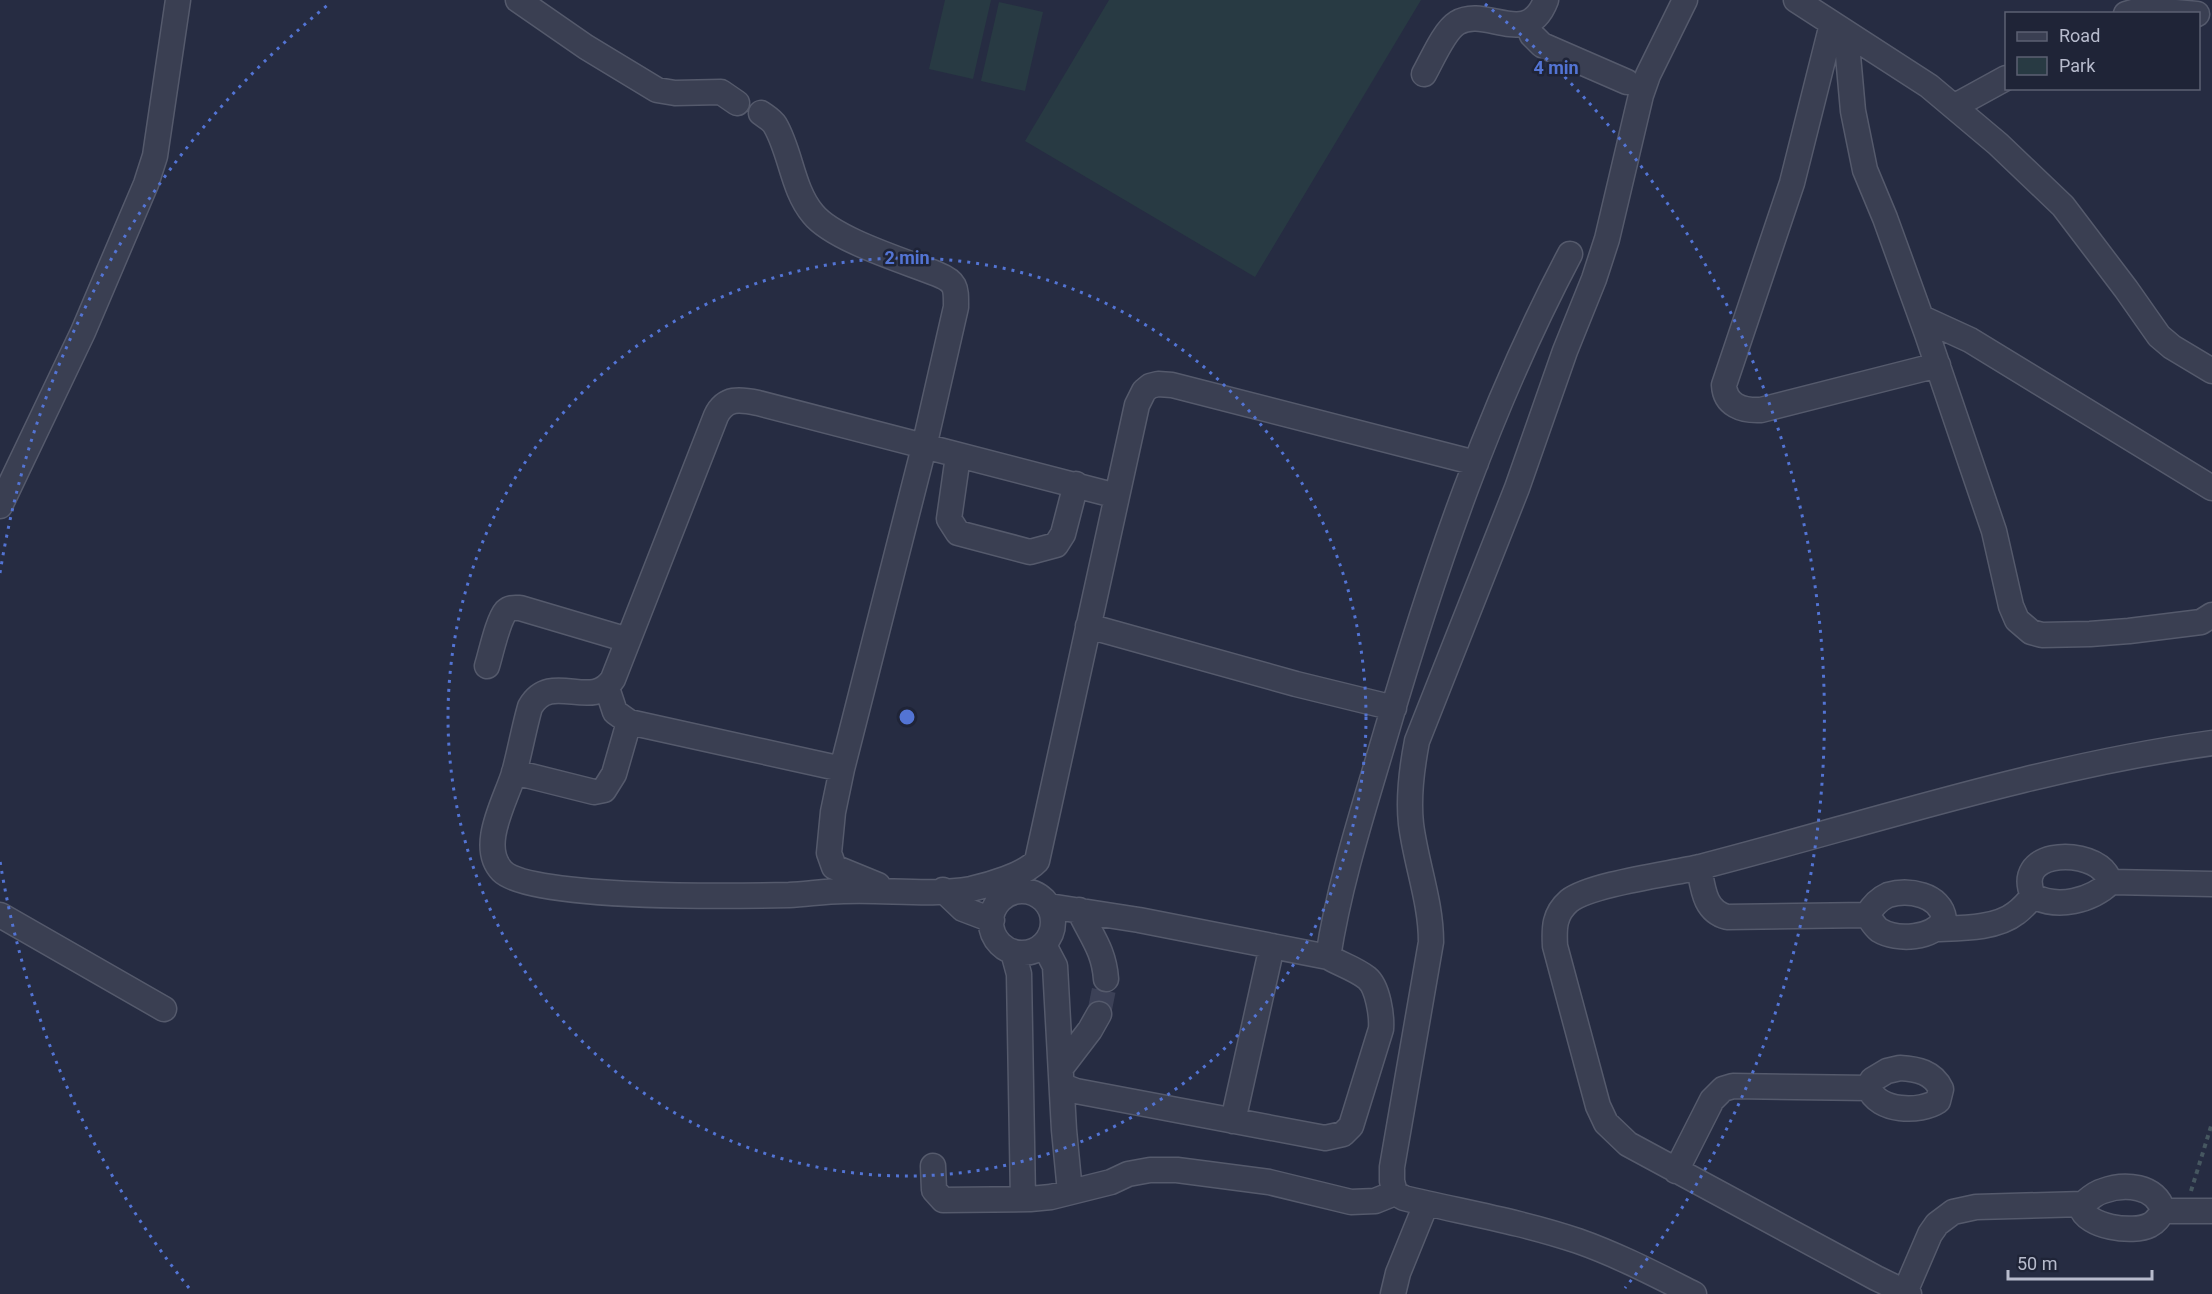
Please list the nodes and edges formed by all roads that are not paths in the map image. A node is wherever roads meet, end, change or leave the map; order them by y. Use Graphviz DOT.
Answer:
graph roads {
  1 [pos="178,0"];
  2 [pos="518,0"];
  3 [pos="1546,0"];
  4 [pos="1685,0"];
  5 [pos="1796,0"];
  6 [pos="2159,5"];
  7 [pos="2133,12"];
  8 [pos="2189,12"];
  9 [pos="1527,23"];
  10 [pos="1839,28"];
  11 [pos="1424,74"];
  12 [pos="2005,79"];
  13 [pos="1627,82"];
  14 [pos="736,103"];
  15 [pos="1955,106"];
  16 [pos="761,113"];
  17 [pos="1570,254"];
  18 [pos="1922,318"];
  19 [pos="1938,365"];
  20 [pos="2212,371"];
  21 [pos="924,447"];
  22 [pos="958,456"];
  23 [pos="1476,463"];
  24 [pos="1076,484"];
  25 [pos="2212,488"];
  26 [pos="1117,496"];
  27 [pos="0,506"];
  28 [pos="2212,615"];
  29 [pos="1088,626"];
  30 [pos="628,640"];
  31 [pos="487,666"];
  32 [pos="608,688"];
  33 [pos="1394,708"];
  34 [pos="629,722"];
  35 [pos="2212,743"];
  36 [pos="842,769"];
  37 [pos="514,772"];
  38 [pos="1699,867"];
  39 [pos="1030,879"];
  40 [pos="2111,882"];
  41 [pos="2212,884"];
  42 [pos="891,890"];
  43 [pos="943,890"];
  44 [pos="2033,896"];
  45 [pos="997,900"];
  46 [pos="1049,906"];
  47 [pos="1079,910"];
  48 [pos="0,915"];
  49 [pos="1867,915"];
  50 [pos="1936,929"];
  51 [pos="1044,945"];
  52 [pos="1272,946"];
  53 [pos="1013,952"];
  54 [pos="1328,957"];
  55 [pos="1106,979"];
  56 [pos="164,1009"];
  57 [pos="1099,1014"];
  58 [pos="1062,1077"];
  59 [pos="1869,1088"];
  60 [pos="1233,1121"];
  61 [pos="933,1167"];
  62 [pos="1676,1171"];
  63 [pos="1070,1192"];
  64 [pos="1395,1192"];
  65 [pos="1023,1199"];
  66 [pos="1426,1204"];
  67 [pos="2083,1204"];
  68 [pos="2174,1211"];
  69 [pos="2212,1211"];
  70 [pos="1907,1293"];
  71 [pos="1393,1294"];
  72 [pos="1694,1294"];
  1 -- 27 [label="street"];
  2 -- 14 [label="street"];
  3 -- 9 [label="street"];
  4 -- 64 [label="street"];
  5 -- 10 [label="street"];
  6 -- 7 [label="street"];
  6 -- 8 [label="street"];
  9 -- 11 [label="street"];
  9 -- 13 [label="street"];
  10 -- 15 [label="street"];
  10 -- 18 [label="street"];
  10 -- 19 [label="street"];
  12 -- 15 [label="street"];
  15 -- 20 [label="street"];
  16 -- 21 [label="street"];
  17 -- 23 [label="street"];
  18 -- 19 [label="street"];
  18 -- 25 [label="street"];
  19 -- 28 [label="street"];
  21 -- 22 [label="street"];
  21 -- 30 [label="street"];
  21 -- 36 [label="street"];
  22 -- 24 [label="street"];
  22 -- 24 [label="street"];
  23 -- 26 [label="street"];
  23 -- 33 [label="street"];
  24 -- 26 [label="street"];
  26 -- 29 [label="street"];
  29 -- 33 [label="street"];
  29 -- 39 [label="street"];
  30 -- 31 [label="street"];
  30 -- 32 [label="street"];
  32 -- 34 [label="street"];
  32 -- 37 [label="street"];
  33 -- 54 [label="street"];
  34 -- 36 [label="street"];
  34 -- 37 [label="street"];
  35 -- 38 [label="street"];
  36 -- 42 [label="street"];
  37 -- 42 [label="street"];
  38 -- 49 [label="street"];
  38 -- 62 [label="street"];
  39 -- 45 [label="street"];
  39 -- 46 [label="street"];
  40 -- 41 [label="street"];
  40 -- 44 [label="street"];
  40 -- 44 [label="street"];
  42 -- 43 [label="street"];
  43 -- 45 [label="street"];
  43 -- 45 [label="street"];
  44 -- 50 [label="street"];
  45 -- 53 [label="street"];
  46 -- 47 [label="street"];
  46 -- 51 [label="street"];
  47 -- 52 [label="street"];
  47 -- 55 [label="street"];
  48 -- 56 [label="street"];
  49 -- 50 [label="street"];
  49 -- 50 [label="street"];
  51 -- 53 [label="street"];
  51 -- 58 [label="street"];
  52 -- 54 [label="street"];
  52 -- 60 [label="street"];
  53 -- 65 [label="street"];
  54 -- 60 [label="street"];
  57 -- 58 [label="street"];
  58 -- 60 [label="street"];
  58 -- 63 [label="street"];
  59 -- 62 [label="street"];
  61 -- 65 [label="street"];
  62 -- 70 [label="street"];
  63 -- 64 [label="street"];
  63 -- 65 [label="street"];
  64 -- 66 [label="street"];
  66 -- 71 [label="street"];
  66 -- 72 [label="street"];
  67 -- 68 [label="street"];
  67 -- 68 [label="street"];
  67 -- 70 [label="street"];
  68 -- 69 [label="street"];
}
